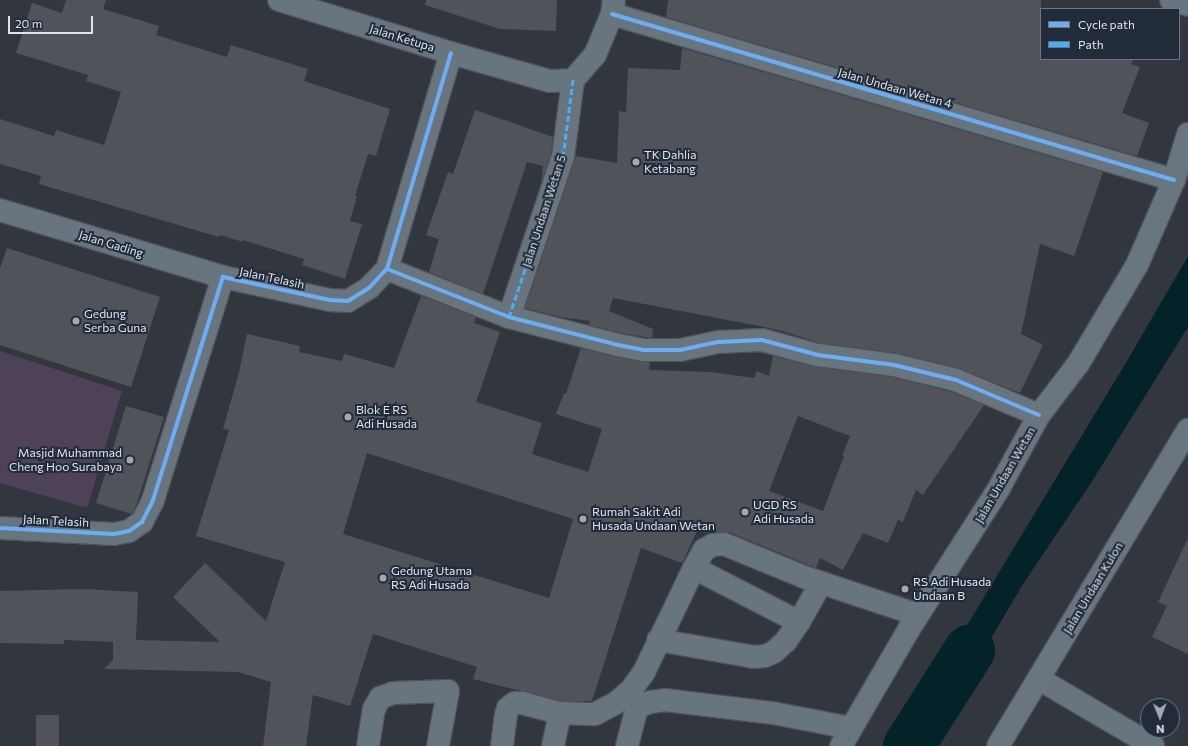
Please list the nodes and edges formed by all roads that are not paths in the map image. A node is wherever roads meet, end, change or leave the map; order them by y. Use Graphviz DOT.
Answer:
graph roads {
  1 [pos="279,0"];
  2 [pos="1171,0"];
  3 [pos="1188,6"];
  4 [pos="613,7"];
  5 [pos="451,54"];
  6 [pos="573,80"];
  7 [pos="1188,134"];
  8 [pos="1174,180"];
  9 [pos="0,210"];
  10 [pos="387,269"];
  11 [pos="223,278"];
  12 [pos="509,317"];
  13 [pos="1039,415"];
  14 [pos="1188,430"];
  15 [pos="0,528"];
  16 [pos="694,568"];
  17 [pos="821,582"];
  18 [pos="918,616"];
  19 [pos="799,622"];
  20 [pos="658,640"];
  21 [pos="1039,679"];
  22 [pos="634,699"];
  23 [pos="560,714"];
  24 [pos="846,737"];
  25 [pos="368,746"];
  26 [pos="438,746"];
  27 [pos="502,746"];
  28 [pos="553,746"];
  29 [pos="627,746"];
  30 [pos="998,746"];
  31 [pos="1153,746"];
  1 -- 5 [label="street, Jalan Ketupa"];
  2 -- 3 [label="street"];
  4 -- 6 [label="street"];
  4 -- 8 [label="street, Jalan Undaan Wetan 4"];
  5 -- 6 [label="street, Jalan Ketupa"];
  5 -- 10 [label="street, Jalan Telasih"];
  6 -- 12 [label="street, Jalan Undaan Wetan 5"];
  7 -- 8 [label="main road, Jalan Undaan Wetan"];
  8 -- 13 [label="main road, Jalan Undaan Wetan"];
  9 -- 11 [label="street, Jalan Gading"];
  10 -- 11 [label="street, Jalan Telasih"];
  10 -- 12 [label="street"];
  11 -- 15 [label="street, Jalan Telasih"];
  12 -- 13 [label="street"];
  13 -- 18 [label="main road, Jalan Undaan Wetan"];
  14 -- 21 [label="main road, Jalan Undaan Kulon"];
  16 -- 17 [label="street"];
  16 -- 19 [label="street"];
  16 -- 20 [label="street"];
  17 -- 18 [label="street"];
  17 -- 19 [label="street"];
  18 -- 24 [label="main road, Jalan Undaan Wetan"];
  19 -- 20 [label="street"];
  20 -- 22 [label="street"];
  21 -- 30 [label="main road, Jalan Undaan Kulon"];
  21 -- 31 [label="street"];
  22 -- 23 [label="street"];
  22 -- 24 [label="street"];
  22 -- 29 [label="street"];
  23 -- 27 [label="street"];
  23 -- 28 [label="street"];
  25 -- 26 [label="street"];
}
